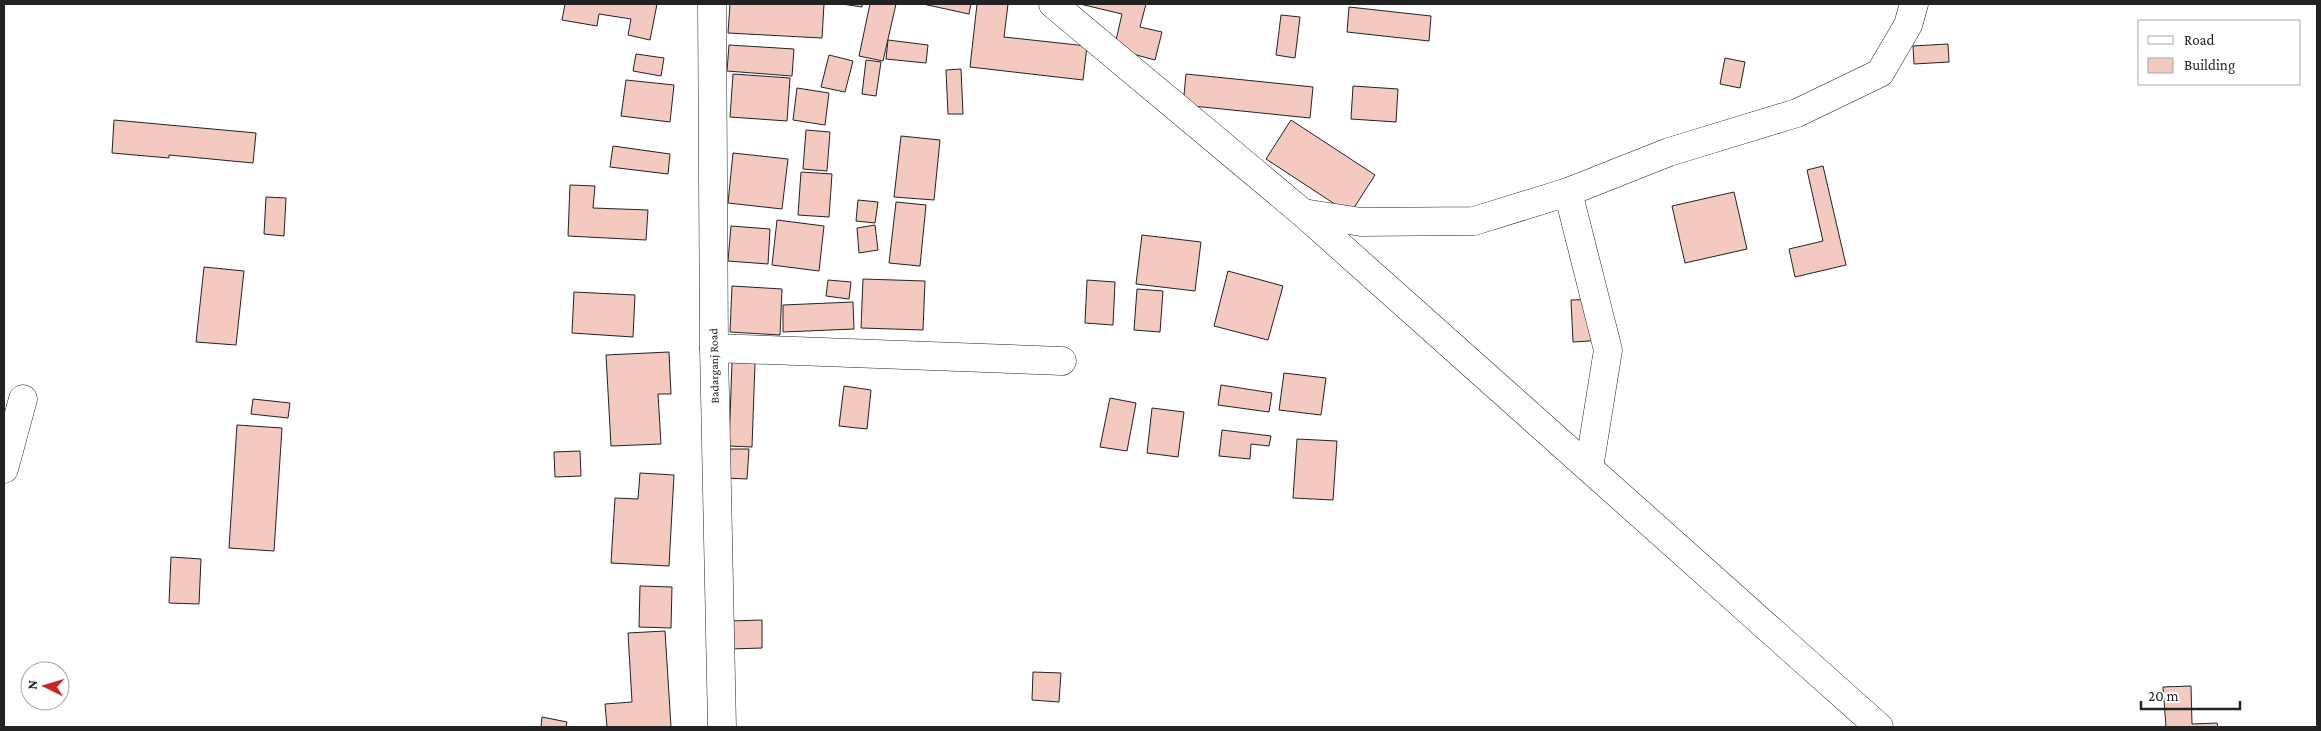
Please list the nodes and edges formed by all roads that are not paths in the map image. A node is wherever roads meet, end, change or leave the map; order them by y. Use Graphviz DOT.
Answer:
graph roads {
  1 [pos="712,4"];
  2 [pos="1053,4"];
  3 [pos="1914,4"];
  4 [pos="1568,192"];
  5 [pos="1303,213"];
  6 [pos="714,348"];
  7 [pos="1062,361"];
  8 [pos="23,399"];
  9 [pos="1589,468"];
  10 [pos="4,469"];
  11 [pos="722,727"];
  12 [pos="1879,727"];
  1 -- 6 [label="street, Badarganj Road"];
  2 -- 5 [label="street"];
  3 -- 4 [label="street"];
  4 -- 5 [label="street"];
  4 -- 9 [label="street"];
  5 -- 9 [label="street"];
  6 -- 7 [label="street"];
  6 -- 11 [label="street, Badarganj Road"];
  8 -- 10 [label="street"];
  9 -- 12 [label="street"];
}
